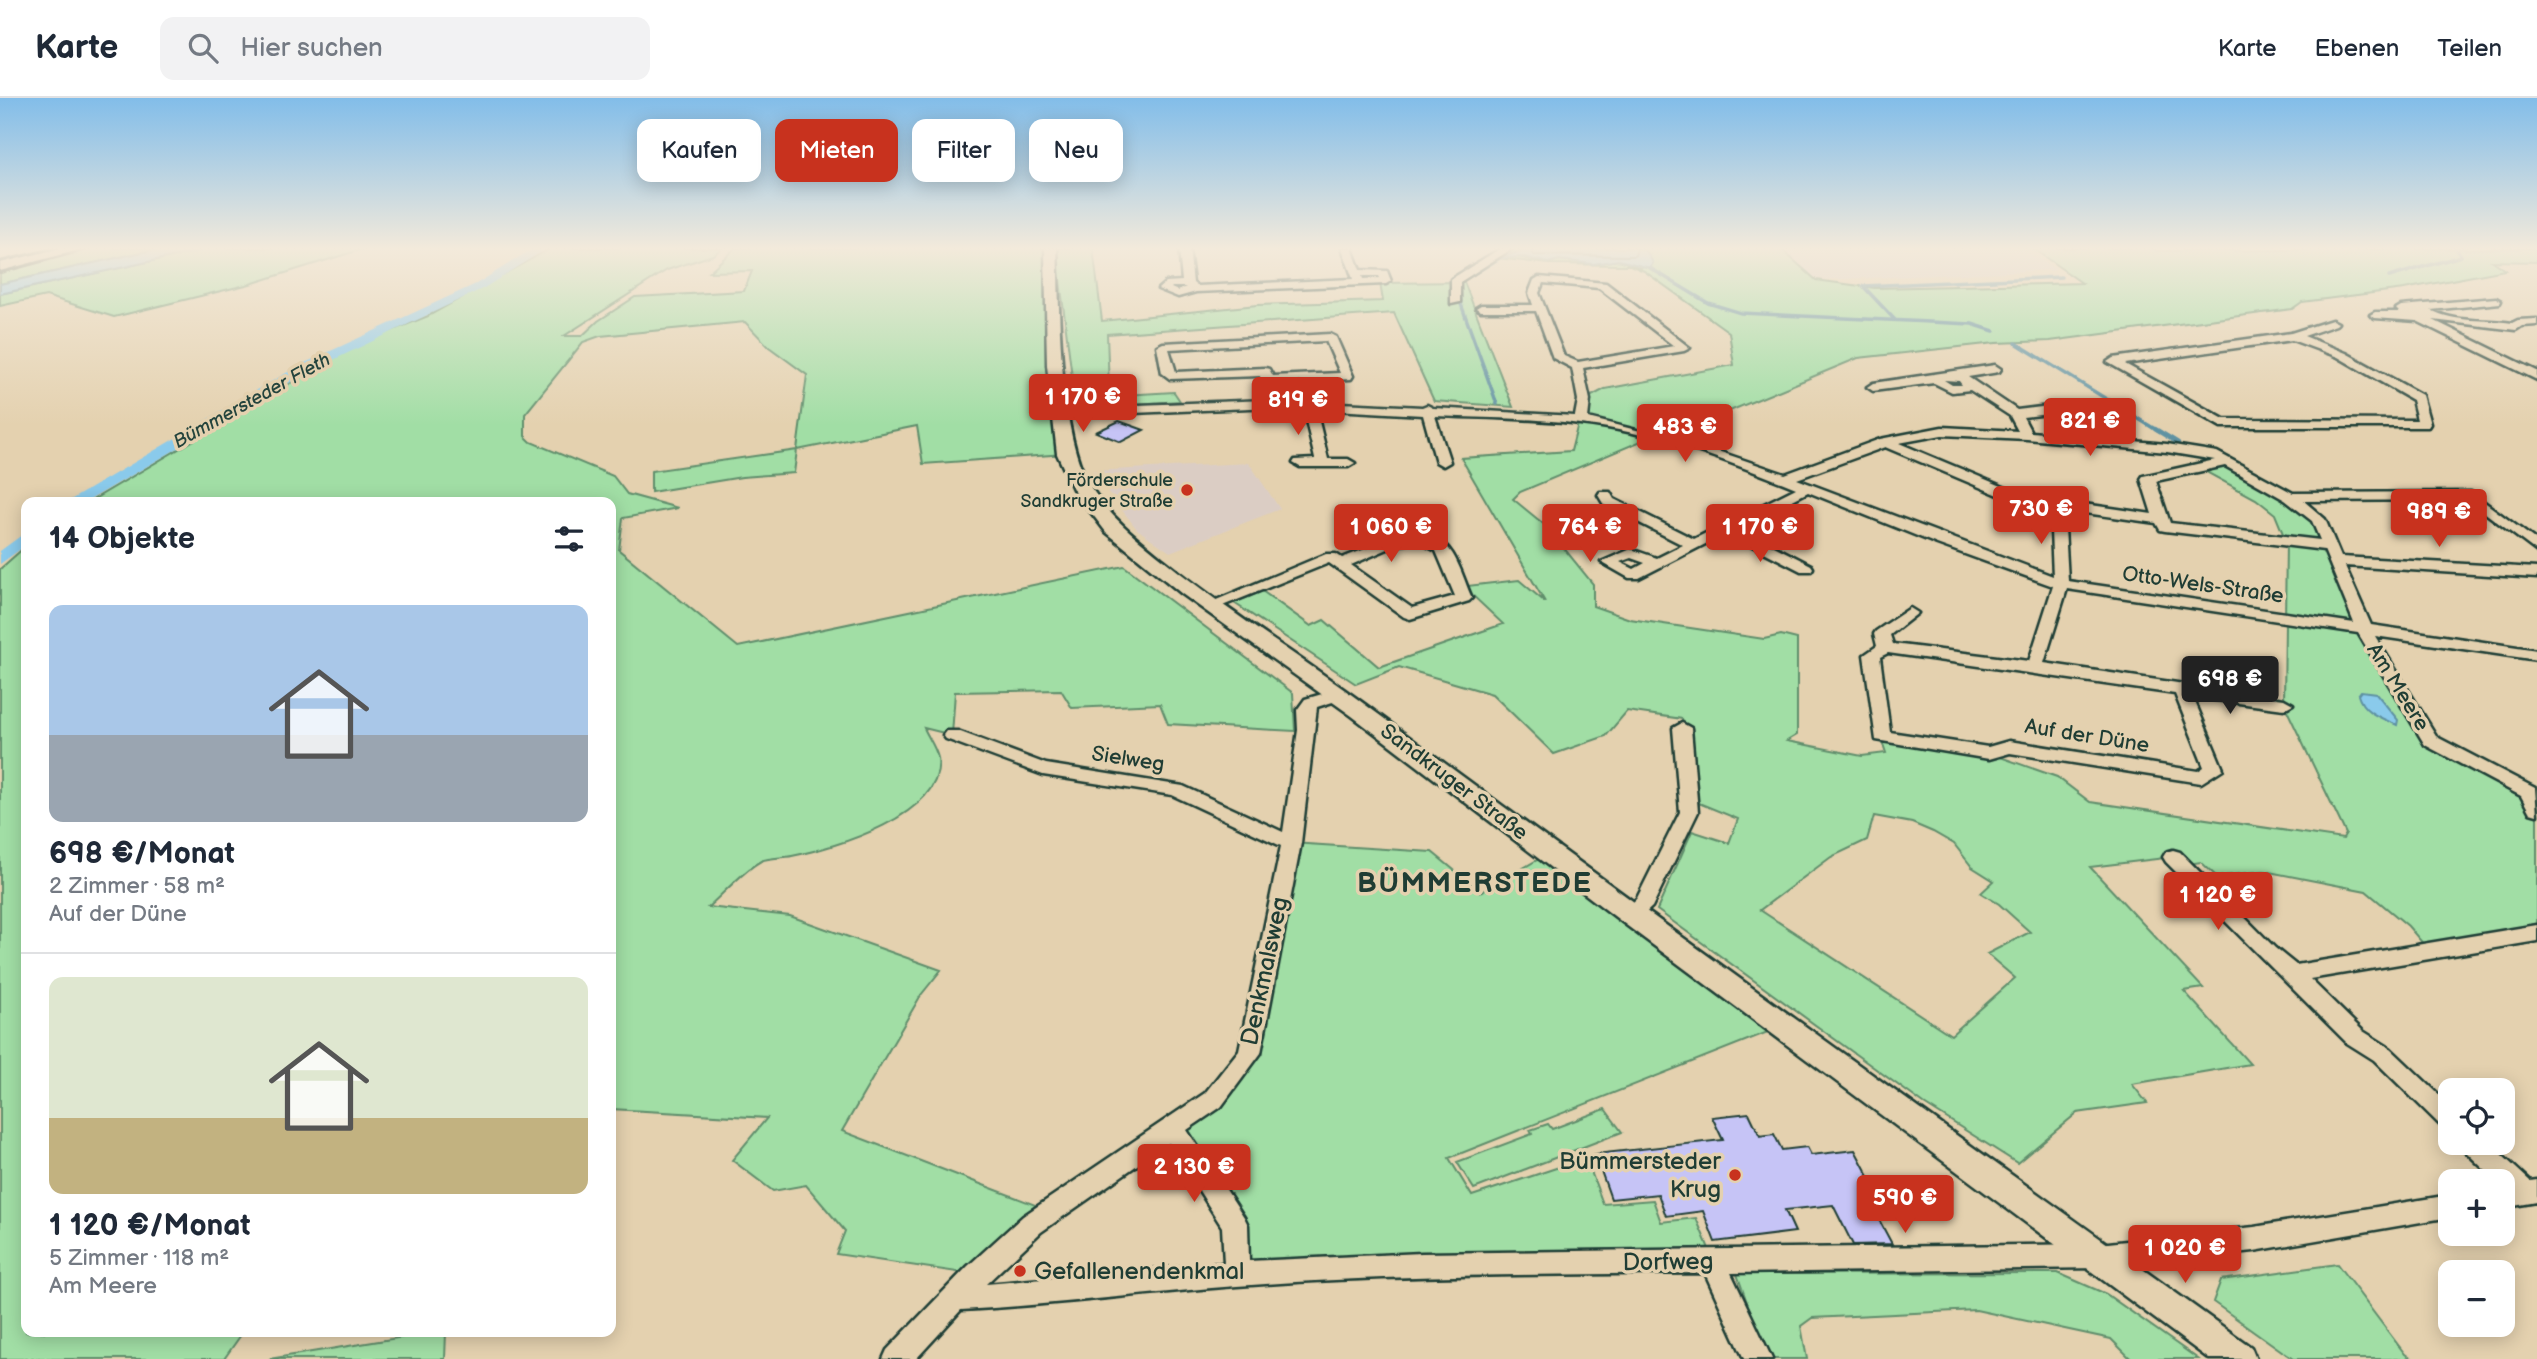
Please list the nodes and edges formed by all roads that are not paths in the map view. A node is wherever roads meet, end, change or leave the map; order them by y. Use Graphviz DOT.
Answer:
graph roads {
  1 [pos="1053,307"];
  2 [pos="1630,307"];
  3 [pos="2460,307"];
  4 [pos="1481,308"];
  5 [pos="1541,308"];
  6 [pos="2417,314"];
  7 [pos="2375,315"];
  8 [pos="2537,322"];
  9 [pos="2332,323"];
  10 [pos="2293,336"];
  11 [pos="1257,342"];
  12 [pos="1577,366"];
  13 [pos="1995,369"];
  14 [pos="1266,376"];
  15 [pos="1953,376"];
  16 [pos="2537,376"];
  17 [pos="1937,379"];
  18 [pos="1969,384"];
  19 [pos="1872,387"];
  20 [pos="1274,402"];
  21 [pos="1308,403"];
  22 [pos="2065,408"];
  23 [pos="1427,409"];
  24 [pos="1061,412"];
  25 [pos="2015,414"];
  26 [pos="1581,420"];
  27 [pos="2027,435"];
  28 [pos="1885,442"];
  29 [pos="2221,444"];
  30 [pos="1322,462"];
  31 [pos="1443,462"];
  32 [pos="1300,463"];
  33 [pos="1348,463"];
  34 [pos="1784,479"];
  35 [pos="1808,487"];
  36 [pos="1605,495"];
  37 [pos="2290,497"];
  38 [pos="2057,507"];
  39 [pos="2161,520"];
  40 [pos="1730,529"];
  41 [pos="1695,545"];
  42 [pos="2330,546"];
  43 [pos="2537,548"];
  44 [pos="2338,561"];
  45 [pos="1658,563"];
  46 [pos="1340,564"];
  47 [pos="1805,568"];
  48 [pos="2537,573"];
  49 [pos="2060,584"];
  50 [pos="1210,606"];
  51 [pos="1910,613"];
  52 [pos="2364,630"];
  53 [pos="1886,649"];
  54 [pos="2537,655"];
  55 [pos="2035,667"];
  56 [pos="2182,690"];
  57 [pos="1336,695"];
  58 [pos="2284,704"];
  59 [pos="1682,728"];
  60 [pos="952,735"];
  61 [pos="2537,809"];
  62 [pos="1291,843"];
  63 [pos="2174,857"];
  64 [pos="1631,915"];
  65 [pos="2537,933"];
  66 [pos="2292,974"];
  67 [pos="2438,1108"];
  68 [pos="1172,1127"];
  69 [pos="2484,1155"];
  70 [pos="2521,1194"];
  71 [pos="2438,1208"];
  72 [pos="2099,1255"];
  73 [pos="1712,1261"];
  74 [pos="1237,1274"];
  75 [pos="956,1298"];
  76 [pos="897,1359"];
  77 [pos="1758,1359"];
  78 [pos="2238,1359"];
  1 -- 24 [label="street, Sandkruger Straße"];
  2 -- 12 [label="street"];
  3 -- 6 [label="street"];
  4 -- 5 [label="street"];
  5 -- 12 [label="street"];
  6 -- 7 [label="street"];
  6 -- 8 [label="street"];
  6 -- 16 [label="street"];
  9 -- 10 [label="street"];
  10 -- 29 [label="street, Am Meere"];
  10 -- 29 [label="street"];
  11 -- 14 [label="street"];
  11 -- 14 [label="street"];
  11 -- 14 [label="street"];
  12 -- 26 [label="street"];
  13 -- 15 [label="street"];
  14 -- 20 [label="street"];
  15 -- 17 [label="street"];
  15 -- 18 [label="street"];
  17 -- 18 [label="street"];
  17 -- 19 [label="street"];
  18 -- 25 [label="street"];
  20 -- 21 [label="street, Otto-Wels-Straße"];
  20 -- 24 [label="street, Otto-Wels-Straße"];
  21 -- 23 [label="street, Otto-Wels-Straße"];
  21 -- 30 [label="street"];
  22 -- 25 [label="street"];
  23 -- 26 [label="street, Otto-Wels-Straße"];
  23 -- 31 [label="street"];
  24 -- 50 [label="street, Sandkruger Straße"];
  25 -- 27 [label="street"];
  26 -- 34 [label="street, Otto-Wels-Straße"];
  27 -- 28 [label="street"];
  27 -- 29 [label="street"];
  28 -- 34 [label="street"];
  28 -- 38 [label="street"];
  29 -- 37 [label="street, Am Meere"];
  29 -- 39 [label="street"];
  30 -- 32 [label="street"];
  30 -- 33 [label="street"];
  34 -- 35 [label="street, Otto-Wels-Straße"];
  35 -- 40 [label="street"];
  35 -- 49 [label="street, Otto-Wels-Straße"];
  36 -- 41 [label="street"];
  37 -- 42 [label="street, Am Meere"];
  37 -- 43 [label="street"];
  38 -- 39 [label="street"];
  38 -- 49 [label="street"];
  39 -- 42 [label="street"];
  40 -- 41 [label="street"];
  40 -- 47 [label="street"];
  41 -- 45 [label="street"];
  42 -- 44 [label="street, Am Meere"];
  44 -- 48 [label="street"];
  44 -- 52 [label="street, Am Meere"];
  46 -- 46 [label="street"];
  46 -- 50 [label="street"];
  49 -- 52 [label="street, Otto-Wels-Straße"];
  49 -- 55 [label="street"];
  50 -- 57 [label="street, Sandkruger Straße"];
  51 -- 53 [label="street, Auf der Düne"];
  52 -- 54 [label="street, Otto-Wels-Straße"];
  52 -- 61 [label="street, Am Meere"];
  53 -- 55 [label="street"];
  53 -- 56 [label="street, Auf der Düne"];
  55 -- 56 [label="street"];
  56 -- 58 [label="street"];
  57 -- 62 [label="street, Denkmalsweg"];
  57 -- 64 [label="street, Sandkruger Straße"];
  59 -- 64 [label="street"];
  60 -- 62 [label="street, Sielweg"];
  62 -- 68 [label="street, Denkmalsweg"];
  63 -- 66 [label="street"];
  64 -- 72 [label="street, Sandkruger Straße"];
  65 -- 66 [label="street"];
  66 -- 67 [label="street"];
  68 -- 74 [label="street"];
  68 -- 75 [label="street, Denkmalsweg"];
  69 -- 70 [label="street"];
  71 -- 72 [label="street, Dorfweg"];
  72 -- 73 [label="street, Dorfweg"];
  72 -- 78 [label="street, Sandkruger Straße"];
  73 -- 74 [label="street, Dorfweg"];
  73 -- 77 [label="street"];
  74 -- 75 [label="street, Dorfweg"];
  75 -- 76 [label="street, Denkmalsweg"];
}
